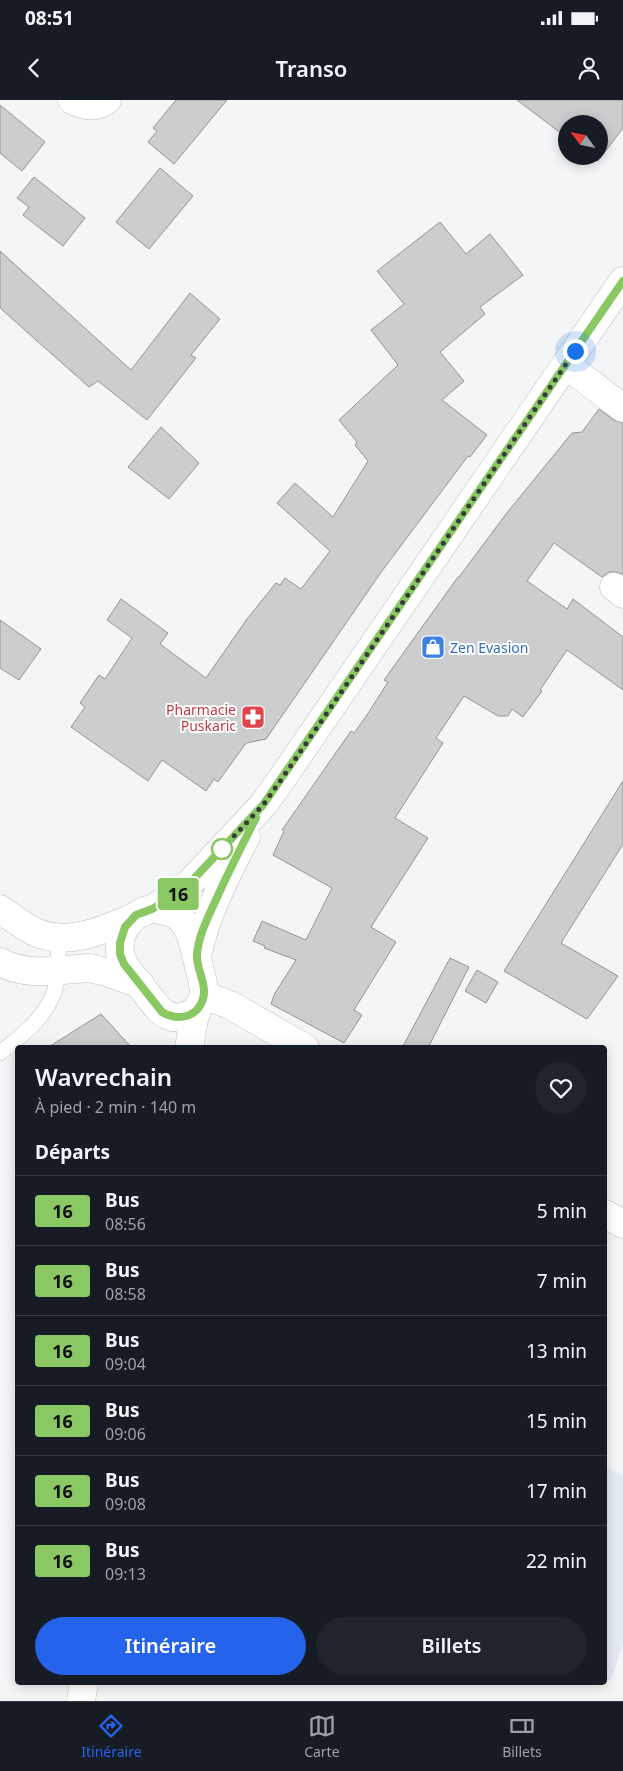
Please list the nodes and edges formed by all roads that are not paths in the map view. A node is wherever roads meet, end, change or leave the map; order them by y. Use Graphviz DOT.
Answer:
graph roads {
  1 [pos="72,100"];
  2 [pos="107,100"];
  3 [pos="623,281"];
  4 [pos="566,365"];
  5 [pos="623,408"];
  6 [pos="263,805"];
  7 [pos="0,909"];
  8 [pos="142,914"];
  9 [pos="58,937"];
  10 [pos="196,956"];
  11 [pos="0,962"];
  12 [pos="57,970"];
  13 [pos="140,984"];
  14 [pos="201,1002"];
  15 [pos="162,1012"];
  16 [pos="181,1045"];
  17 [pos="190,1045"];
  18 [pos="300,1045"];
  19 [pos="0,1053"];
  20 [pos="607,1215"];
  21 [pos="623,1224"];
  22 [pos="84,1685"];
  23 [pos="81,1701"];
  1 -- 2 [label="main road"];
  3 -- 4 [label="main road"];
  4 -- 5 [label="main road"];
  4 -- 6 [label="main road"];
  6 -- 8 [label="main road"];
  6 -- 10 [label="main road"];
  7 -- 9 [label="main road"];
  8 -- 9 [label="main road"];
  8 -- 10 [label="main road"];
  8 -- 13 [label="main road"];
  9 -- 12 [label="lane"];
  10 -- 14 [label="main road"];
  11 -- 12 [label="main road"];
  12 -- 13 [label="main road"];
  12 -- 19 [label="lane"];
  13 -- 15 [label="main road"];
  14 -- 15 [label="main road"];
  14 -- 17 [label="main road"];
  14 -- 18 [label="main road"];
  15 -- 16 [label="main road"];
  20 -- 21 [label="main road"];
  22 -- 23 [label="main road"];
}
